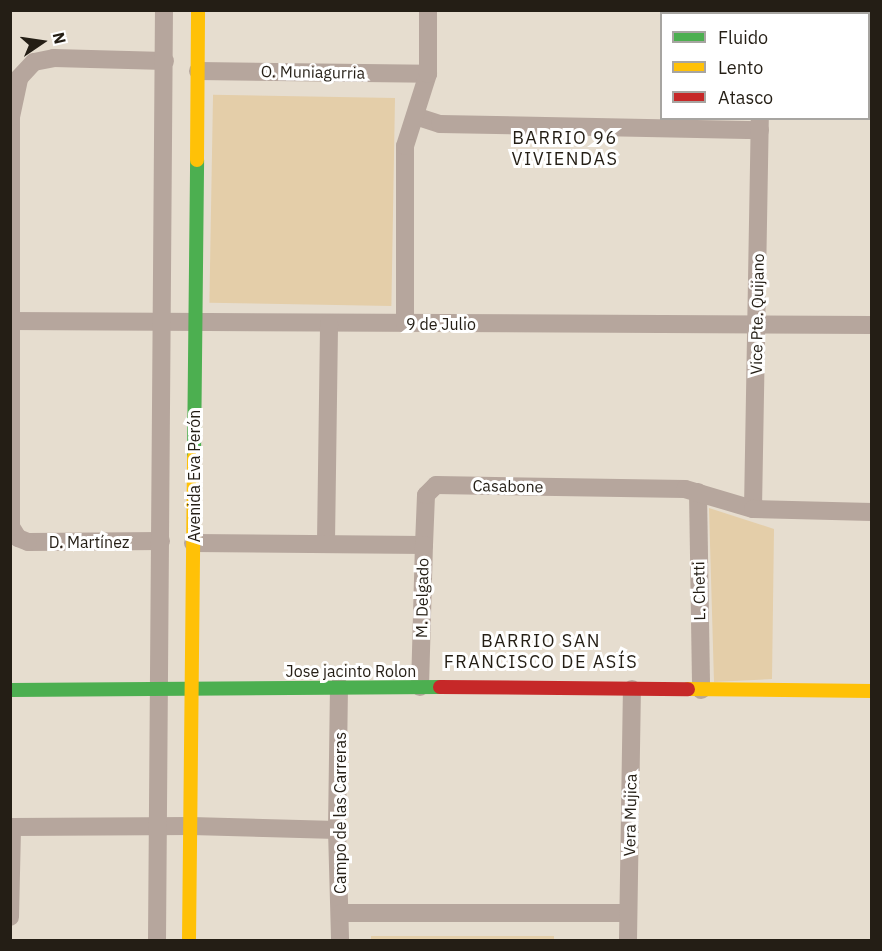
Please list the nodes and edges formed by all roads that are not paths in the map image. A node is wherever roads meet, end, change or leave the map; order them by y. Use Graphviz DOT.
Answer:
graph roads {
  1 [pos="164,10"];
  2 [pos="198,10"];
  3 [pos="428,10"];
  4 [pos="165,61"];
  5 [pos="198,71"];
  6 [pos="428,74"];
  7 [pos="415,116"];
  8 [pos="11,117"];
  9 [pos="679,123"];
  10 [pos="760,124"];
  11 [pos="12,321"];
  12 [pos="162,321"];
  13 [pos="194,322"];
  14 [pos="329,324"];
  15 [pos="405,324"];
  16 [pos="757,324"];
  17 [pos="872,325"];
  18 [pos="11,481"];
  19 [pos="698,492"];
  20 [pos="753,510"];
  21 [pos="872,512"];
  22 [pos="161,541"];
  23 [pos="326,542"];
  24 [pos="193,543"];
  25 [pos="424,545"];
  26 [pos="339,686"];
  27 [pos="420,687"];
  28 [pos="194,689"];
  29 [pos="632,689"];
  30 [pos="10,690"];
  31 [pos="158,690"];
  32 [pos="700,690"];
  33 [pos="872,691"];
  34 [pos="191,826"];
  35 [pos="157,827"];
  36 [pos="338,830"];
  37 [pos="11,873"];
  38 [pos="341,913"];
  39 [pos="628,913"];
  40 [pos="10,917"];
  41 [pos="157,940"];
  42 [pos="189,940"];
  43 [pos="340,940"];
  44 [pos="628,940"];
  1 -- 4 [label="street, Avenida Eva Perón"];
  2 -- 5 [label="street, Avenida Eva Perón"];
  3 -- 6 [label="street"];
  4 -- 8 [label="street"];
  4 -- 12 [label="street, Avenida Eva Perón"];
  5 -- 6 [label="street, O. Muniagurria"];
  5 -- 13 [label="street, Avenida Eva Perón"];
  6 -- 7 [label="street"];
  7 -- 9 [label="street"];
  7 -- 15 [label="street"];
  8 -- 11 [label="street"];
  9 -- 10 [label="street"];
  10 -- 16 [label="street, Vice Pte. Quijano"];
  11 -- 12 [label="street, 9 de Julio"];
  11 -- 18 [label="street"];
  12 -- 13 [label="street, 9 de Julio"];
  12 -- 22 [label="street, Avenida Eva Perón"];
  13 -- 14 [label="street, 9 de Julio"];
  13 -- 24 [label="street, Avenida Eva Perón"];
  14 -- 15 [label="street, 9 de Julio"];
  14 -- 23 [label="street"];
  15 -- 16 [label="street, 9 de Julio"];
  16 -- 17 [label="street, 9 de Julio"];
  16 -- 20 [label="street, Vice Pte. Quijano"];
  18 -- 22 [label="street, D. Martínez"];
  19 -- 20 [label="street, Casabone"];
  19 -- 25 [label="street, Casabone"];
  19 -- 32 [label="street, L. Chetti"];
  20 -- 21 [label="street, Casabone"];
  22 -- 31 [label="street, Avenida Eva Perón"];
  23 -- 24 [label="street"];
  23 -- 25 [label="street"];
  24 -- 28 [label="street, Avenida Eva Perón"];
  25 -- 27 [label="street, M. Delgado"];
  26 -- 27 [label="street, Jose jacinto Rolon"];
  26 -- 28 [label="street, Jose jacinto Rolon"];
  26 -- 36 [label="street, Campo de las Carreras"];
  27 -- 29 [label="street, Jose jacinto Rolon"];
  28 -- 31 [label="street, Jose jacinto Rolon"];
  28 -- 34 [label="street, Avenida Eva Perón"];
  29 -- 32 [label="street, Jose jacinto Rolon"];
  29 -- 39 [label="street, Vera Mujica"];
  30 -- 31 [label="street, Jose jacinto Rolon"];
  31 -- 35 [label="street, Avenida Eva Perón"];
  32 -- 33 [label="street, Jose jacinto Rolon"];
  34 -- 35 [label="street"];
  34 -- 36 [label="street"];
  34 -- 42 [label="street, Avenida Eva Perón"];
  35 -- 37 [label="street"];
  35 -- 41 [label="street, Avenida Eva Perón"];
  36 -- 38 [label="street, Campo de las Carreras"];
  37 -- 40 [label="street"];
  38 -- 39 [label="street"];
  38 -- 43 [label="street, Campo de las Carreras"];
  39 -- 44 [label="street, Vera Mujica"];
}
